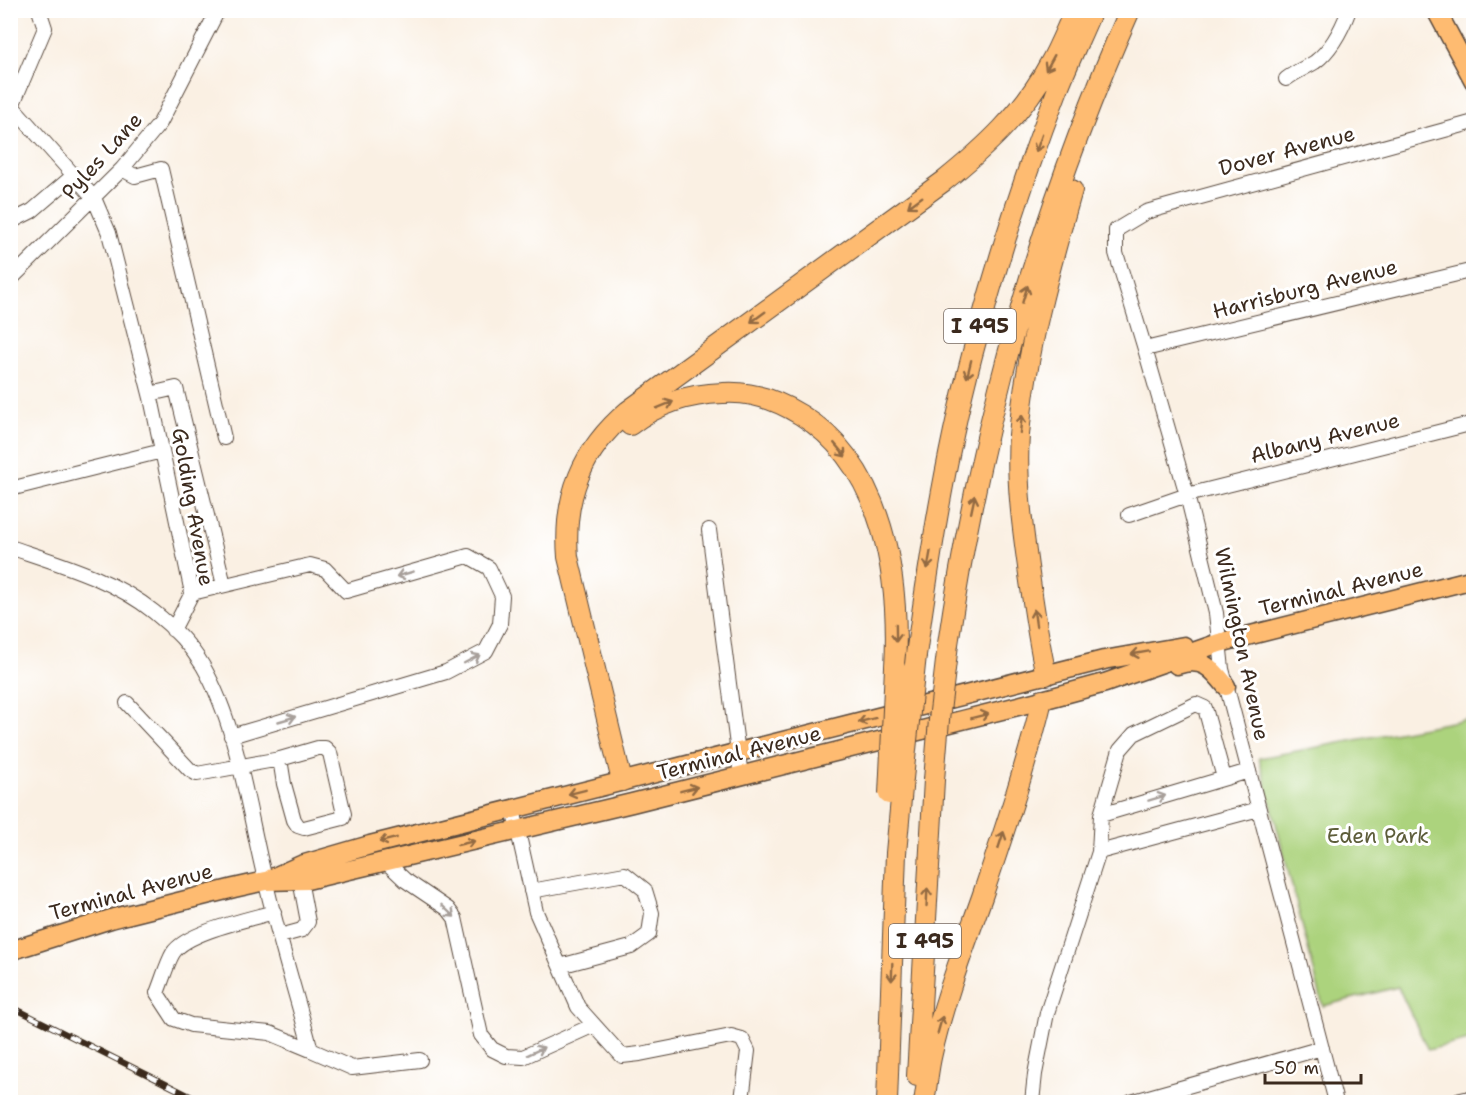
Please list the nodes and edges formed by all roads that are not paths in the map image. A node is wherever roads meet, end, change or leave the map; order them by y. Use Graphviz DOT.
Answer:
graph roads {
  1 [pos="39,10"];
  2 [pos="218,10"];
  3 [pos="1075,10"];
  4 [pos="1092,10"];
  5 [pos="1130,10"];
  6 [pos="1349,10"];
  7 [pos="1436,10"];
  8 [pos="1113,49"];
  9 [pos="1473,78"];
  10 [pos="1286,79"];
  11 [pos="11,106"];
  12 [pos="1473,122"];
  13 [pos="122,169"];
  14 [pos="74,175"];
  15 [pos="94,198"];
  16 [pos="10,222"];
  17 [pos="1116,230"];
  18 [pos="1473,270"];
  19 [pos="10,280"];
  20 [pos="1145,349"];
  21 [pos="150,394"];
  22 [pos="1473,423"];
  23 [pos="224,438"];
  24 [pos="162,451"];
  25 [pos="10,489"];
  26 [pos="1187,495"];
  27 [pos="1129,515"];
  28 [pos="709,530"];
  29 [pos="10,547"];
  30 [pos="1473,579"];
  31 [pos="224,585"];
  32 [pos="192,593"];
  33 [pos="173,630"];
  34 [pos="1219,643"];
  35 [pos="1046,675"];
  36 [pos="1105,683"];
  37 [pos="1226,686"];
  38 [pos="1042,700"];
  39 [pos="127,703"];
  40 [pos="231,736"];
  41 [pos="738,752"];
  42 [pos="280,759"];
  43 [pos="239,766"];
  44 [pos="1249,771"];
  45 [pos="741,776"];
  46 [pos="1224,778"];
  47 [pos="628,780"];
  48 [pos="896,791"];
  49 [pos="632,803"];
  50 [pos="513,809"];
  51 [pos="1259,809"];
  52 [pos="1101,815"];
  53 [pos="518,831"];
  54 [pos="1098,852"];
  55 [pos="386,862"];
  56 [pos="300,880"];
  57 [pos="265,881"];
  58 [pos="531,891"];
  59 [pos="274,912"];
  60 [pos="280,936"];
  61 [pos="10,951"];
  62 [pos="560,966"];
  63 [pos="594,1025"];
  64 [pos="1322,1048"];
  65 [pos="311,1050"];
  66 [pos="420,1060"];
  67 [pos="1473,1097"];
  68 [pos="742,1100"];
  69 [pos="887,1102"];
  70 [pos="916,1102"];
  71 [pos="924,1102"];
  72 [pos="1032,1102"];
  73 [pos="1131,1102"];
  74 [pos="1336,1102"];
  75 [pos="1452,1102"];
  1 -- 11 [label="street"];
  2 -- 13 [label="street, Pyles Lane"];
  3 -- 47 [label="highway, one-way"];
  4 -- 48 [label="highway, I 495, one-way, bridge"];
  5 -- 8 [label="highway, I 495"];
  6 -- 10 [label="street"];
  7 -- 9 [label="main road"];
  35 -- 8 [label="highway, one-way"];
  70 -- 8 [label="highway, I 495, one-way, bridge"];
  11 -- 14 [label="street, Golding Avenue"];
  12 -- 17 [label="street, Dover Avenue"];
  13 -- 15 [label="street, Pyles Lane"];
  13 -- 23 [label="street"];
  14 -- 15 [label="street, Golding Avenue"];
  14 -- 16 [label="street"];
  15 -- 19 [label="street, Pyles Lane"];
  15 -- 21 [label="street, Golding Avenue"];
  17 -- 20 [label="street, Wilmington Avenue"];
  18 -- 20 [label="street, Harrisburg Avenue"];
  20 -- 26 [label="street, Wilmington Avenue"];
  21 -- 24 [label="street, Golding Avenue"];
  21 -- 31 [label="street"];
  22 -- 26 [label="street, Albany Avenue"];
  24 -- 25 [label="street"];
  24 -- 32 [label="street, Golding Avenue"];
  26 -- 27 [label="street, Albany Avenue"];
  26 -- 34 [label="street, Wilmington Avenue"];
  28 -- 41 [label="street"];
  29 -- 33 [label="street"];
  30 -- 34 [label="main road, Terminal Avenue"];
  31 -- 32 [label="street"];
  40 -- 31 [label="street, one-way"];
  32 -- 33 [label="street, Golding Avenue"];
  33 -- 40 [label="street"];
  34 -- 35 [label="main road, Terminal Avenue, one-way"];
  34 -- 36 [label="main road, Terminal Avenue"];
  34 -- 37 [label="street, Wilmington Avenue"];
  35 -- 38 [label="main road"];
  35 -- 41 [label="main road, Terminal Avenue, one-way"];
  36 -- 37 [label="main road"];
  36 -- 38 [label="main road, Terminal Avenue"];
  37 -- 44 [label="street, Wilmington Avenue"];
  45 -- 38 [label="main road, Terminal Avenue, one-way"];
  71 -- 38 [label="highway, one-way"];
  39 -- 43 [label="street"];
  40 -- 43 [label="street"];
  41 -- 45 [label="street"];
  41 -- 47 [label="main road, Terminal Avenue"];
  42 -- 42 [label="street"];
  42 -- 43 [label="street"];
  43 -- 57 [label="street"];
  44 -- 46 [label="street"];
  44 -- 51 [label="street, Wilmington Avenue"];
  49 -- 45 [label="main road, Terminal Avenue, one-way"];
  52 -- 46 [label="street, one-way"];
  46 -- 52 [label="street"];
  47 -- 48 [label="highway, one-way, bridge"];
  47 -- 49 [label="main road"];
  47 -- 50 [label="main road, Terminal Avenue, one-way"];
  48 -- 69 [label="highway, I 495, one-way"];
  49 -- 53 [label="main road, Terminal Avenue"];
  50 -- 53 [label="street"];
  50 -- 57 [label="main road, Terminal Avenue, one-way"];
  51 -- 54 [label="street"];
  51 -- 64 [label="street, Wilmington Avenue"];
  52 -- 54 [label="street"];
  55 -- 53 [label="main road, Terminal Avenue, one-way"];
  53 -- 58 [label="street"];
  54 -- 72 [label="street"];
  55 -- 56 [label="main road, Terminal Avenue"];
  55 -- 63 [label="street, one-way"];
  56 -- 57 [label="main road, Terminal Avenue"];
  56 -- 60 [label="street"];
  57 -- 59 [label="street"];
  57 -- 61 [label="main road, Terminal Avenue"];
  58 -- 62 [label="street"];
  58 -- 62 [label="street"];
  59 -- 60 [label="street"];
  59 -- 65 [label="street"];
  60 -- 65 [label="street"];
  62 -- 63 [label="street"];
  63 -- 68 [label="street"];
  64 -- 73 [label="street"];
  64 -- 74 [label="street, Wilmington Avenue"];
  65 -- 66 [label="street"];
  67 -- 75 [label="street"];
}
